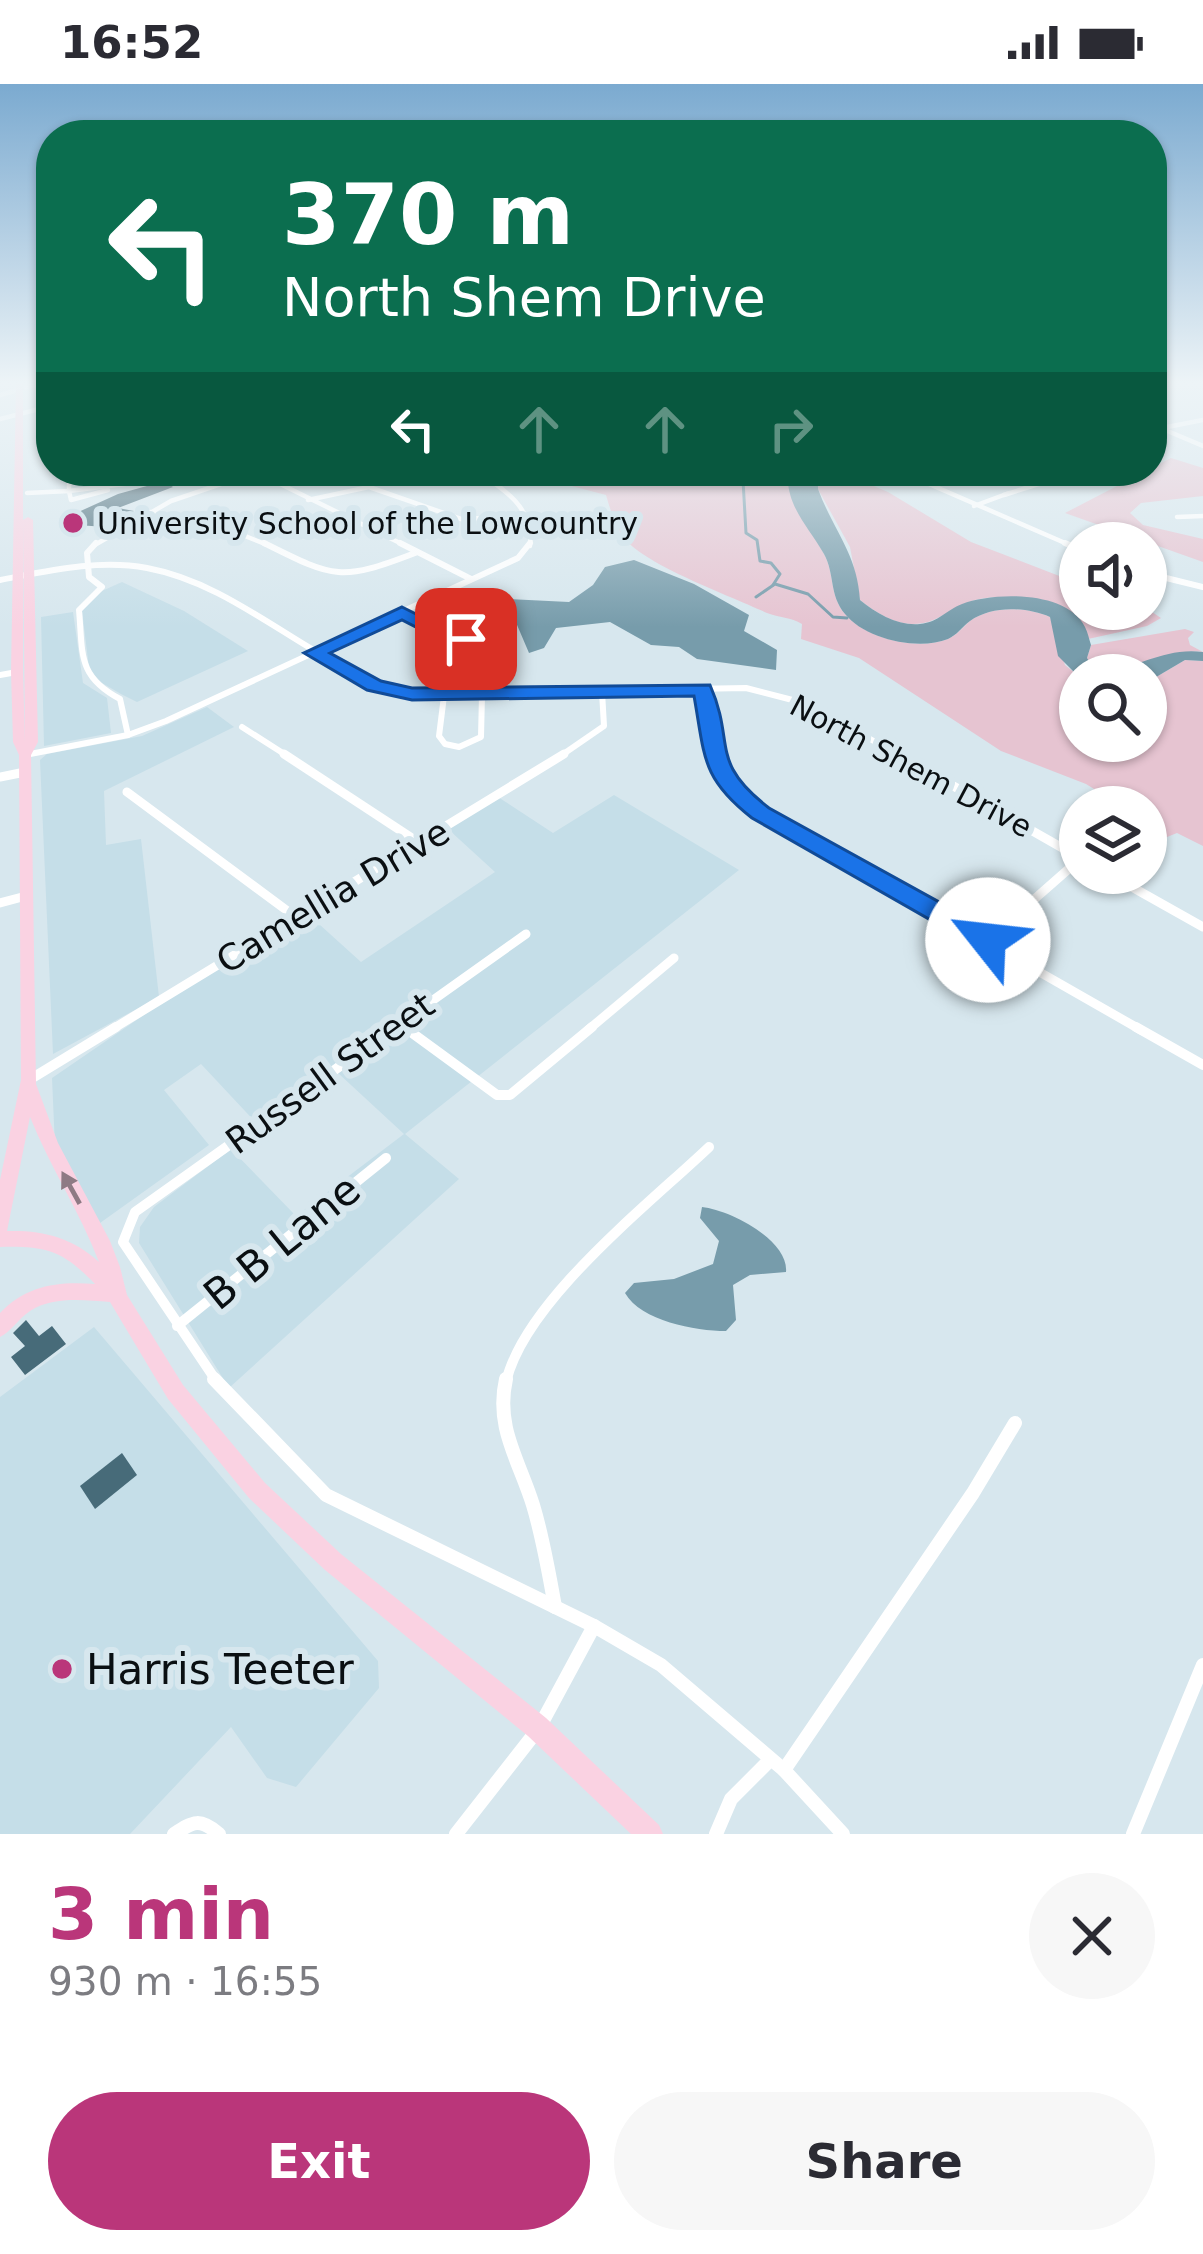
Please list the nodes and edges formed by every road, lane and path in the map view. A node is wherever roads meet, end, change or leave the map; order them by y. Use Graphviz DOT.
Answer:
graph roads {
  1 [pos="18,464"];
  2 [pos="26,464"];
  3 [pos="18,470"];
  4 [pos="74,486"];
  5 [pos="103,486"];
  6 [pos="217,486"];
  7 [pos="282,486"];
  8 [pos="500,486"];
  9 [pos="932,486"];
  10 [pos="1035,486"];
  11 [pos="69,487"];
  12 [pos="28,494"];
  13 [pos="307,501"];
  14 [pos="974,506"];
  15 [pos="149,512"];
  16 [pos="527,516"];
  17 [pos="1203,516"];
  18 [pos="1177,517"];
  19 [pos="1059,541"];
  20 [pos="415,553"];
  21 [pos="85,565"];
  22 [pos="23,575"];
  23 [pos="471,579"];
  24 [pos="1167,579"];
  25 [pos="0,580"];
  26 [pos="1203,586"];
  27 [pos="402,613"];
  28 [pos="448,636"];
  29 [pos="314,653"];
  30 [pos="17,672"];
  31 [pos="0,675"];
  32 [pos="703,689"];
  33 [pos="602,692"];
  34 [pos="482,694"];
  35 [pos="444,695"];
  36 [pos="242,728"];
  37 [pos="128,735"];
  38 [pos="25,754"];
  39 [pos="25,772"];
  40 [pos="0,777"];
  41 [pos="127,792"];
  42 [pos="421,844"];
  43 [pos="1059,846"];
  44 [pos="1059,877"];
  45 [pos="1144,894"];
  46 [pos="26,896"];
  47 [pos="0,903"];
  48 [pos="297,918"];
  49 [pos="1203,927"];
  50 [pos="526,934"];
  51 [pos="988,940"];
  52 [pos="674,958"];
  53 [pos="400,1024"];
  54 [pos="1203,1065"];
  55 [pos="29,1080"];
  56 [pos="709,1147"];
  57 [pos="386,1158"];
  58 [pos="0,1225"];
  59 [pos="0,1239"];
  60 [pos="118,1294"];
  61 [pos="177,1326"];
  62 [pos="0,1328"];
  63 [pos="1015,1423"];
  64 [pos="555,1607"];
  65 [pos="594,1626"];
  66 [pos="1203,1665"];
  67 [pos="539,1728"];
  68 [pos="777,1765"];
  69 [pos="174,1834"];
  70 [pos="219,1834"];
  71 [pos="456,1834"];
  72 [pos="650,1834"];
  73 [pos="716,1834"];
  74 [pos="843,1834"];
  75 [pos="1133,1834"];
  1 -- 3 [label="main road"];
  2 -- 12 [label="main road"];
  3 -- 12 [label="main road"];
  3 -- 22 [label="main road"];
  4 -- 11 [label="street"];
  5 -- 11 [label="street"];
  6 -- 15 [label="street"];
  7 -- 13 [label="street"];
  8 -- 16 [label="street"];
  9 -- 14 [label="street"];
  10 -- 14 [label="street"];
  11 -- 12 [label="street"];
  12 -- 22 [label="main road"];
  13 -- 16 [label="street"];
  13 -- 20 [label="street"];
  14 -- 19 [label="street"];
  15 -- 20 [label="street"];
  15 -- 21 [label="street"];
  16 -- 23 [label="street"];
  17 -- 18 [label="street"];
  20 -- 23 [label="street"];
  21 -- 22 [label="street, North Shem Drive"];
  21 -- 29 [label="street, North Shem Drive"];
  21 -- 37 [label="street"];
  22 -- 25 [label="street, North Shem Drive"];
  22 -- 30 [label="main road"];
  22 -- 38 [label="main road"];
  23 -- 27 [label="street"];
  24 -- 26 [label="street"];
  27 -- 28 [label="street"];
  27 -- 29 [label="street"];
  29 -- 35 [label="street, North Shem Drive"];
  29 -- 37 [label="street"];
  30 -- 31 [label="street"];
  30 -- 38 [label="main road"];
  32 -- 33 [label="street, North Shem Drive"];
  32 -- 43 [label="street, North Shem Drive"];
  32 -- 51 [label="street"];
  33 -- 34 [label="street, North Shem Drive"];
  33 -- 42 [label="street, Camellia Drive"];
  34 -- 35 [label="street, North Shem Drive"];
  34 -- 35 [label="street"];
  36 -- 42 [label="street"];
  37 -- 38 [label="street"];
  38 -- 39 [label="main road"];
  39 -- 40 [label="street"];
  39 -- 46 [label="main road"];
  41 -- 48 [label="street"];
  42 -- 48 [label="street, Camellia Drive"];
  44 -- 51 [label="street"];
  45 -- 49 [label="street"];
  46 -- 47 [label="street"];
  46 -- 55 [label="main road"];
  48 -- 55 [label="street, Camellia Drive"];
  50 -- 53 [label="street, Russell Street"];
  51 -- 54 [label="street"];
  52 -- 53 [label="street"];
  53 -- 61 [label="street, Russell Street"];
  55 -- 58 [label="main road"];
  60 -- 55 [label="main road, one-way"];
  56 -- 64 [label="street"];
  57 -- 61 [label="street, B B Lane"];
  59 -- 60 [label="main road"];
  60 -- 62 [label="main road"];
  60 -- 67 [label="main road"];
  61 -- 64 [label="street"];
  63 -- 68 [label="street"];
  64 -- 65 [label="street"];
  65 -- 67 [label="street"];
  65 -- 68 [label="street"];
  66 -- 75 [label="street"];
  67 -- 71 [label="street"];
  67 -- 72 [label="main road"];
  68 -- 73 [label="street"];
  68 -- 74 [label="street"];
  69 -- 70 [label="street"];
}
